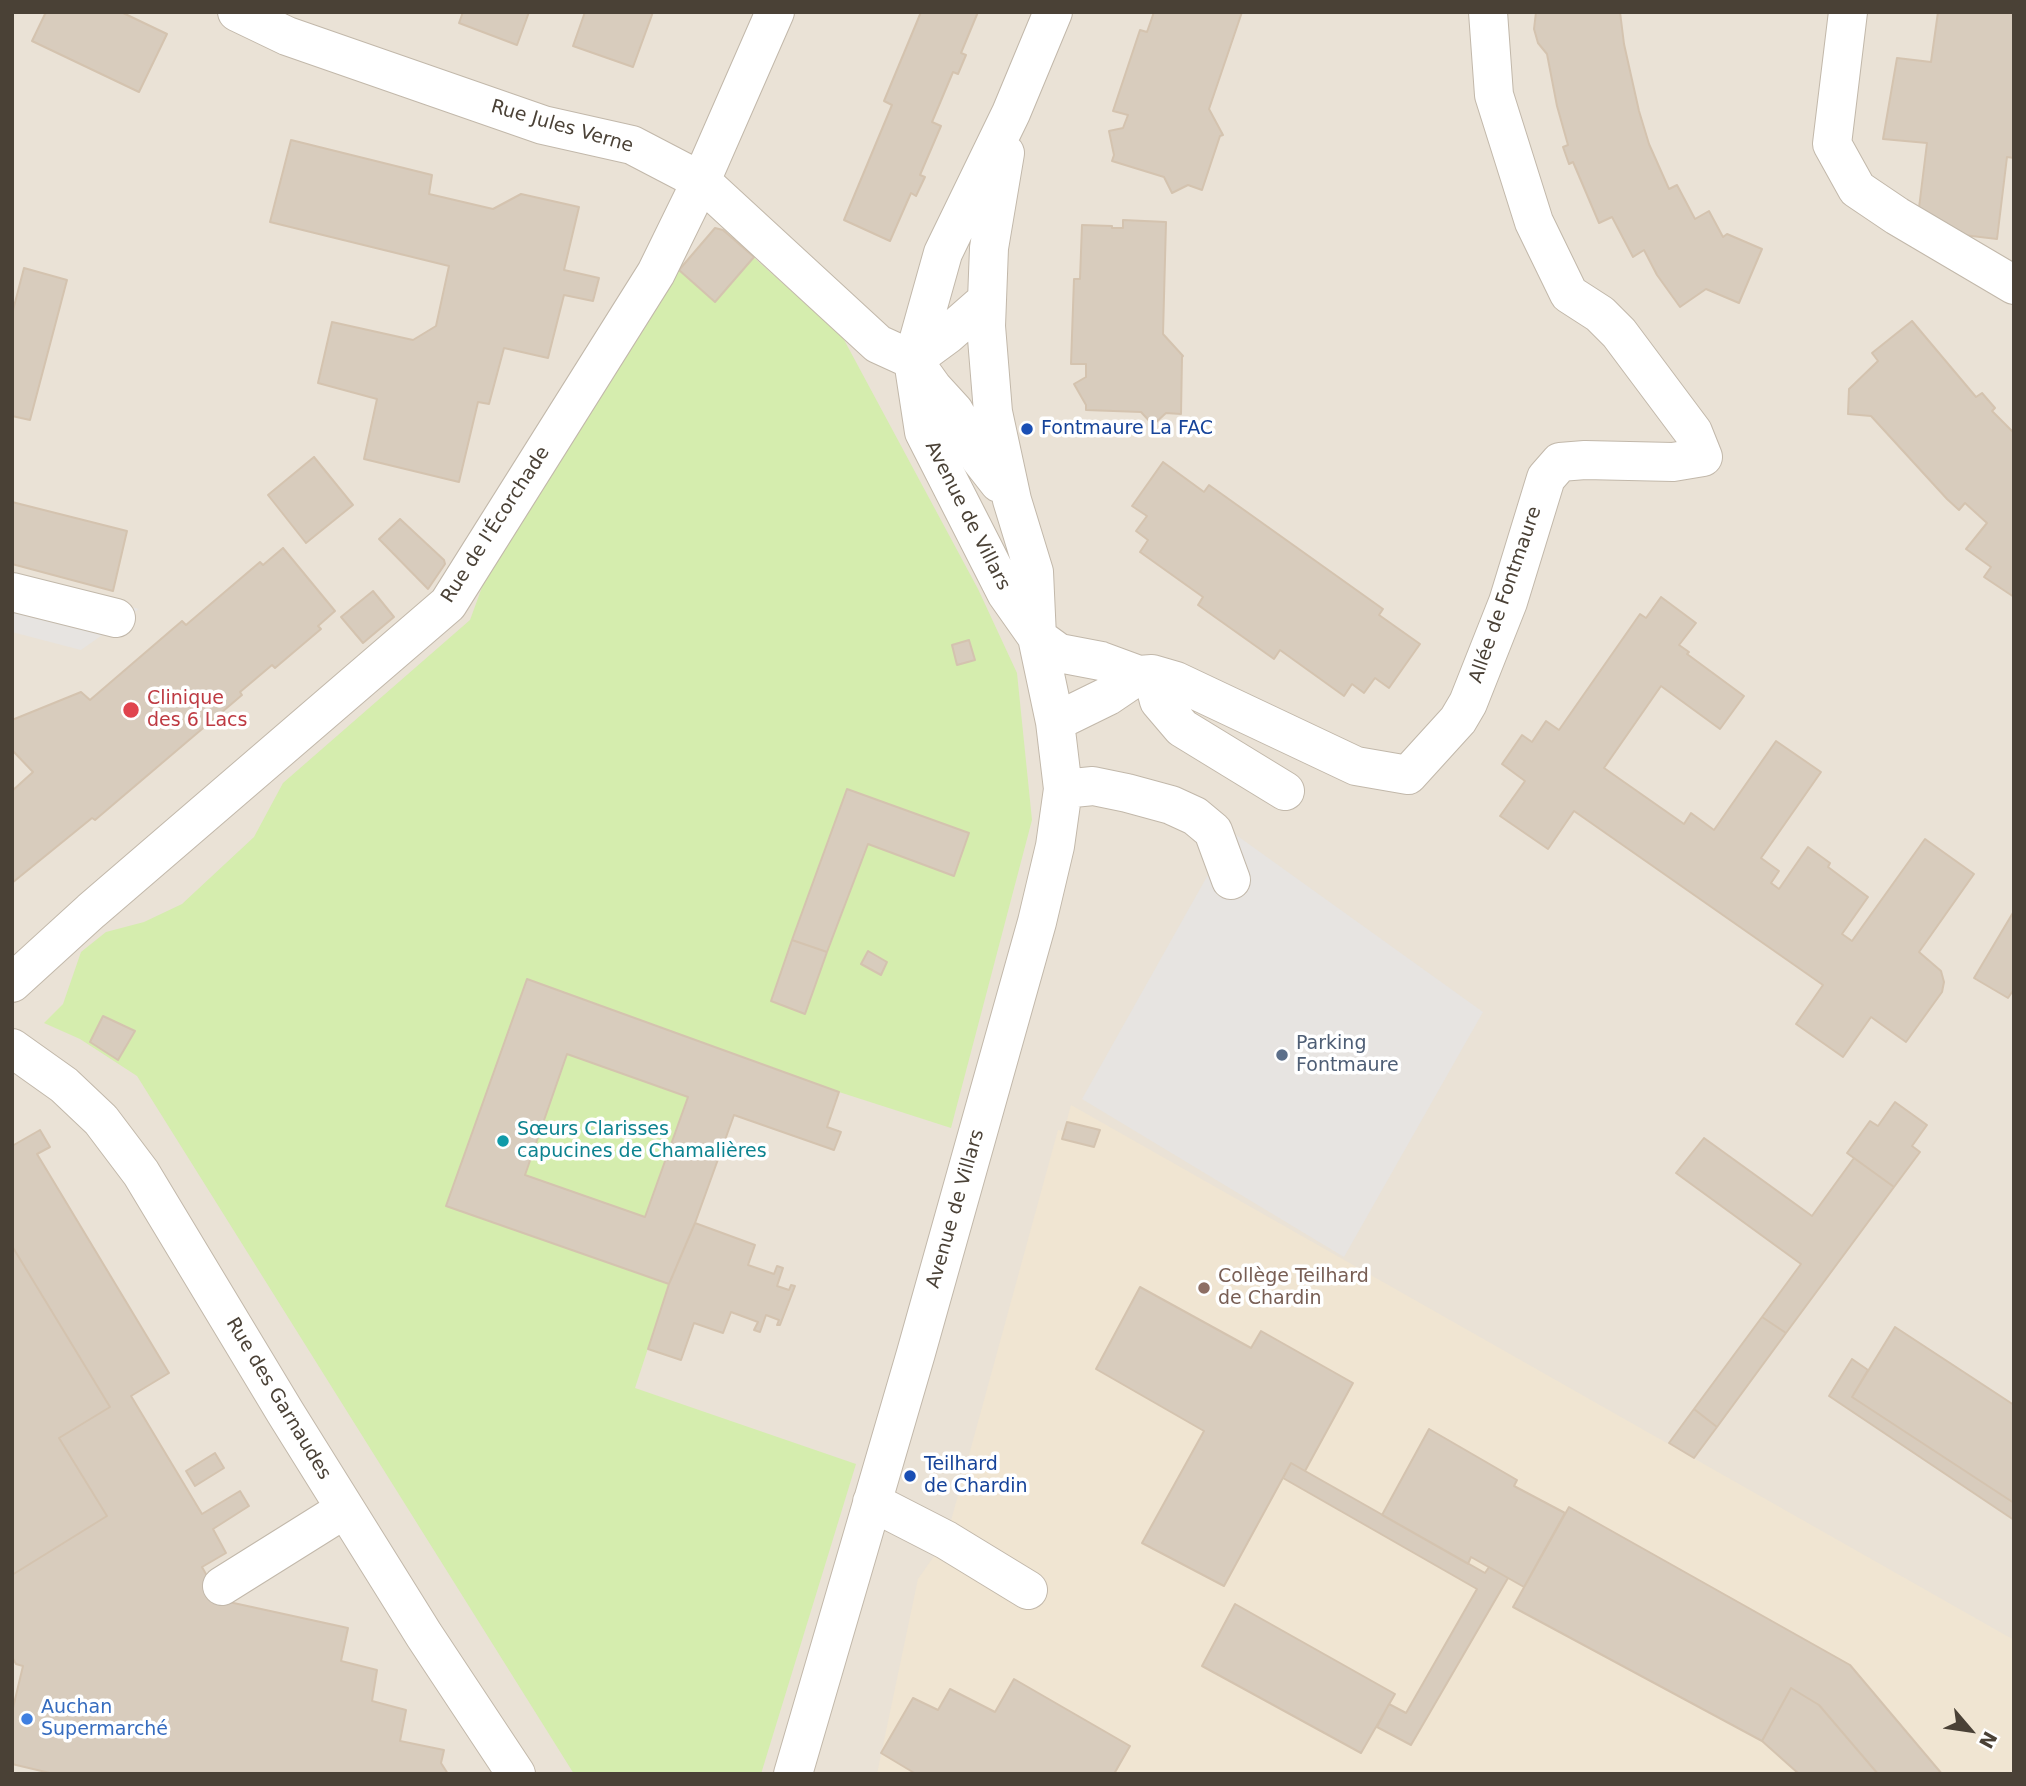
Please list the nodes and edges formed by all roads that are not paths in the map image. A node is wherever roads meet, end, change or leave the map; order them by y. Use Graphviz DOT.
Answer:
graph roads {
  1 [pos="237,12"];
  2 [pos="775,12"];
  3 [pos="1053,12"];
  4 [pos="1488,12"];
  5 [pos="1848,12"];
  6 [pos="1011,113"];
  7 [pos="701,181"];
  8 [pos="2014,285"];
  9 [pos="987,300"];
  10 [pos="913,360"];
  11 [pos="1012,500"];
  12 [pos="12,592"];
  13 [pos="116,618"];
  14 [pos="1037,637"];
  15 [pos="1146,674"];
  16 [pos="1055,722"];
  17 [pos="1063,789"];
  18 [pos="1284,791"];
  19 [pos="1231,880"];
  20 [pos="12,982"];
  21 [pos="12,1048"];
  22 [pos="872,1502"];
  23 [pos="345,1509"];
  24 [pos="222,1586"];
  25 [pos="1028,1590"];
  26 [pos="516,1774"];
  27 [pos="793,1774"];
  1 -- 7 [label="street, Rue Jules Verne"];
  2 -- 7 [label="street, Rue de l'Écorchade"];
  3 -- 6 [label="street, Avenue de Villars"];
  4 -- 15 [label="street, Allée de Fontmaure"];
  5 -- 8 [label="street"];
  6 -- 9 [label="street, Avenue de Villars"];
  6 -- 10 [label="street, Avenue de Villars"];
  7 -- 10 [label="street, Rue Jules Verne"];
  7 -- 20 [label="street, Rue de l'Écorchade"];
  9 -- 10 [label="street"];
  9 -- 11 [label="street, Avenue de Villars"];
  10 -- 11 [label="street"];
  10 -- 14 [label="street, Avenue de Villars"];
  11 -- 14 [label="street, Avenue de Villars"];
  12 -- 13 [label="street"];
  14 -- 15 [label="street"];
  14 -- 16 [label="street, Avenue de Villars"];
  15 -- 16 [label="street"];
  15 -- 18 [label="street"];
  16 -- 17 [label="street, Avenue de Villars"];
  17 -- 19 [label="street"];
  17 -- 22 [label="street, Avenue de Villars"];
  21 -- 23 [label="street, Rue des Garnaudes"];
  22 -- 25 [label="street"];
  22 -- 27 [label="street, Avenue de Villars"];
  23 -- 24 [label="street"];
  23 -- 26 [label="street, Rue des Garnaudes"];
}
